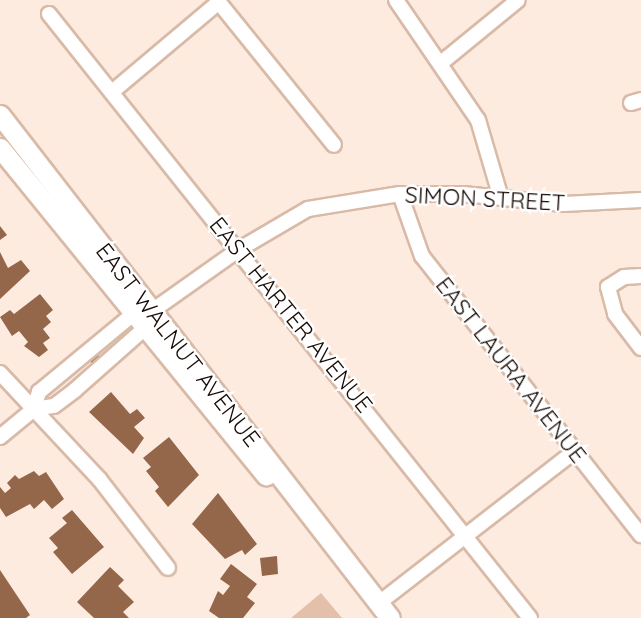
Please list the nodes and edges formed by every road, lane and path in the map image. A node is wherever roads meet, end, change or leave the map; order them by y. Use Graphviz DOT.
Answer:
graph roads {
  1 [pos="397,0"];
  2 [pos="519,0"];
  3 [pos="218,1"];
  4 [pos="49,14"];
  5 [pos="441,63"];
  6 [pos="112,92"];
  7 [pos="0,115"];
  8 [pos="334,145"];
  9 [pos="0,148"];
  10 [pos="400,194"];
  11 [pos="501,198"];
  12 [pos="641,200"];
  13 [pos="239,250"];
  14 [pos="641,276"];
  15 [pos="143,318"];
  16 [pos="641,348"];
  17 [pos="0,373"];
  18 [pos="34,409"];
  19 [pos="0,437"];
  20 [pos="574,452"];
  21 [pos="641,535"];
  22 [pos="466,537"];
  23 [pos="168,568"];
  24 [pos="384,611"];
  25 [pos="530,618"];
  1 -- 5 [label="street"];
  2 -- 5 [label="street"];
  3 -- 6 [label="street"];
  3 -- 8 [label="street"];
  4 -- 6 [label="street, EAST HARTER AVENUE"];
  5 -- 11 [label="street"];
  6 -- 13 [label="street, EAST HARTER AVENUE"];
  7 -- 15 [label="main road, EAST WALNUT AVENUE"];
  9 -- 15 [label="main road, EAST WALNUT AVENUE"];
  10 -- 11 [label="street, SIMON STREET"];
  10 -- 13 [label="street, SIMON STREET"];
  10 -- 20 [label="street, EAST LAURA AVENUE"];
  11 -- 12 [label="street, SIMON STREET"];
  13 -- 15 [label="street, SIMON STREET"];
  13 -- 22 [label="street, EAST HARTER AVENUE"];
  14 -- 16 [label="street"];
  15 -- 18 [label="street"];
  15 -- 18 [label="street"];
  15 -- 24 [label="main road, EAST WALNUT AVENUE"];
  17 -- 18 [label="street"];
  18 -- 19 [label="street"];
  18 -- 23 [label="street"];
  20 -- 21 [label="street, EAST LAURA AVENUE"];
  20 -- 22 [label="street"];
  22 -- 24 [label="street"];
  22 -- 25 [label="street, EAST HARTER AVENUE"];
}
